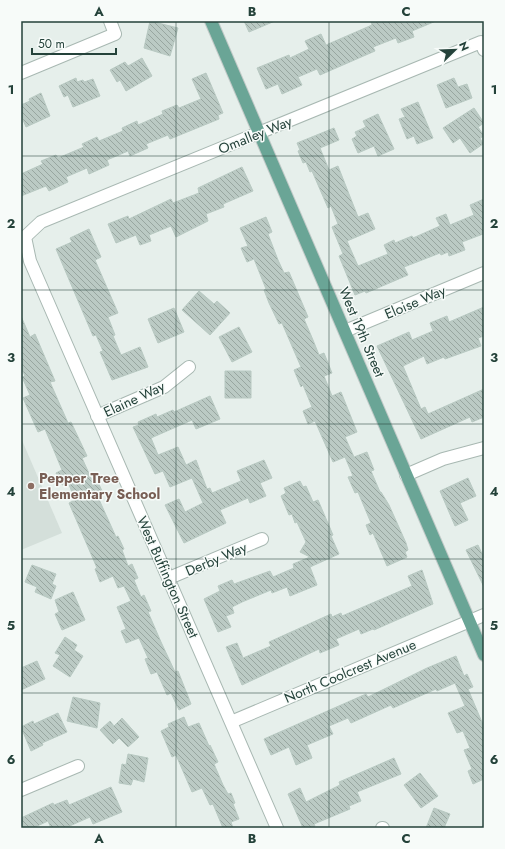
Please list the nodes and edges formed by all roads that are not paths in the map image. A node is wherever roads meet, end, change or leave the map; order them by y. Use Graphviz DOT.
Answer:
graph roads {
  1 [pos="110,21"];
  2 [pos="211,21"];
  3 [pos="484,50"];
  4 [pos="21,73"];
  5 [pos="260,133"];
  6 [pos="25,237"];
  7 [pos="484,273"];
  8 [pos="345,332"];
  9 [pos="189,367"];
  10 [pos="97,416"];
  11 [pos="484,448"];
  12 [pos="406,475"];
  13 [pos="262,539"];
  14 [pos="169,578"];
  15 [pos="484,615"];
  16 [pos="469,620"];
  17 [pos="484,655"];
  18 [pos="231,722"];
  19 [pos="78,766"];
  20 [pos="21,790"];
  21 [pos="277,828"];
  1 -- 4 [label="street"];
  2 -- 5 [label="main road, West 19th Street"];
  3 -- 5 [label="street, Omalley Way"];
  5 -- 6 [label="street, Omalley Way"];
  5 -- 8 [label="main road, West 19th Street"];
  6 -- 10 [label="street, West Buffington Street"];
  7 -- 8 [label="street, Eloise Way"];
  8 -- 12 [label="main road, West 19th Street"];
  9 -- 10 [label="street, Elaine Way"];
  10 -- 14 [label="street, West Buffington Street"];
  11 -- 12 [label="street"];
  12 -- 16 [label="main road, West 19th Street"];
  13 -- 14 [label="street, Derby Way"];
  14 -- 18 [label="street, West Buffington Street"];
  15 -- 16 [label="street, North Coolcrest Avenue"];
  16 -- 17 [label="main road, West 19th Street"];
  16 -- 18 [label="street, North Coolcrest Avenue"];
  18 -- 21 [label="street, West Buffington Street"];
  19 -- 20 [label="street"];
}
